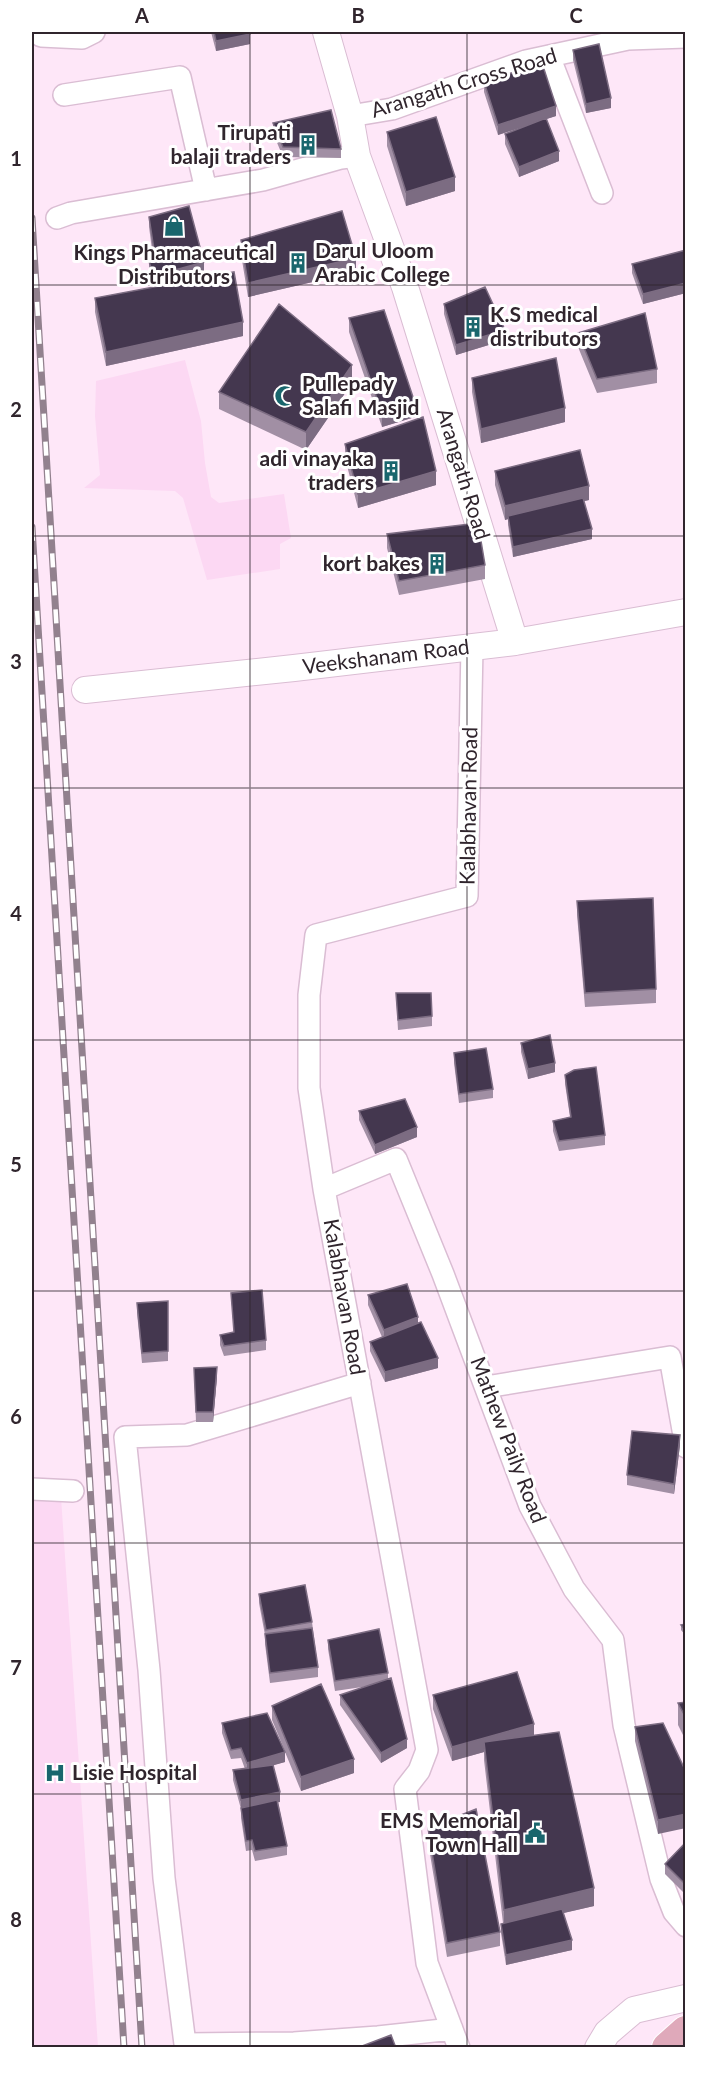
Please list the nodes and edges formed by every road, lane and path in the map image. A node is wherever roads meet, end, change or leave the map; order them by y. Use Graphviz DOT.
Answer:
graph roads {
  1 [pos="94,32"];
  2 [pos="326,32"];
  3 [pos="41,36"];
  4 [pos="686,37"];
  5 [pos="549,56"];
  6 [pos="64,95"];
  7 [pos="350,116"];
  8 [pos="357,156"];
  9 [pos="206,190"];
  10 [pos="602,193"];
  11 [pos="57,218"];
  12 [pos="686,612"];
  13 [pos="515,642"];
  14 [pos="472,647"];
  15 [pos="85,690"];
  16 [pos="324,1189"];
  17 [pos="360,1383"];
  18 [pos="486,1387"];
  19 [pos="686,1447"];
  20 [pos="32,1489"];
  21 [pos="73,1491"];
  22 [pos="686,1926"];
  23 [pos="686,1998"];
  24 [pos="686,2032"];
  25 [pos="455,2038"];
  26 [pos="598,2048"];
  27 [pos="668,2048"];
  1 -- 3 [label="street"];
  2 -- 7 [label="street, Arangath Road"];
  4 -- 5 [label="street, Arangath Cross Road"];
  5 -- 7 [label="street, Arangath Cross Road"];
  5 -- 10 [label="street"];
  6 -- 9 [label="street"];
  7 -- 8 [label="street, Arangath Road"];
  8 -- 9 [label="street"];
  8 -- 13 [label="street, Arangath Road"];
  9 -- 11 [label="street"];
  12 -- 13 [label="street, Veekshanam Road"];
  13 -- 14 [label="street, Veekshanam Road"];
  14 -- 15 [label="street, Veekshanam Road"];
  14 -- 16 [label="street, Kalabhavan Road"];
  16 -- 17 [label="street, Kalabhavan Road"];
  16 -- 18 [label="street, Mathew Paily Road"];
  17 -- 25 [label="street, Kalabhavan Road"];
  17 -- 25 [label="street"];
  18 -- 19 [label="street"];
  18 -- 22 [label="street, Mathew Paily Road"];
  20 -- 21 [label="street"];
  23 -- 26 [label="street"];
  24 -- 27 [label="main road"];
}
